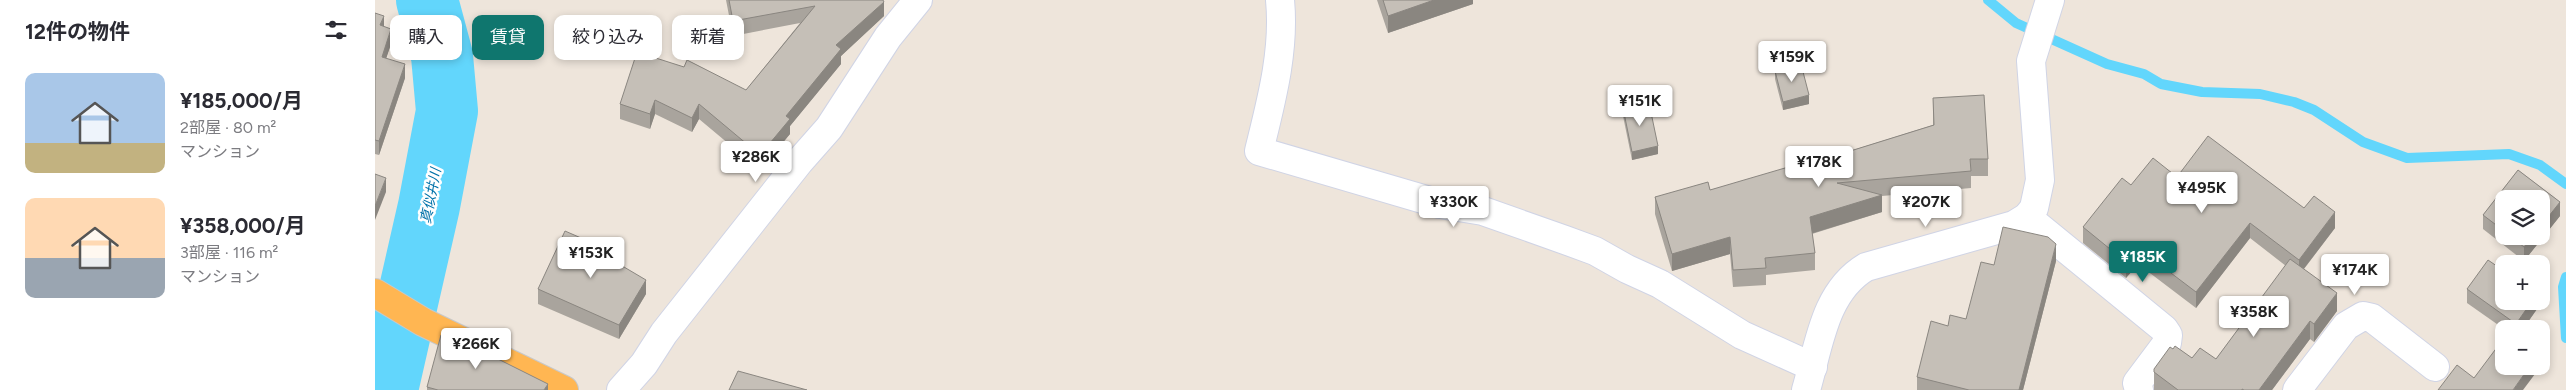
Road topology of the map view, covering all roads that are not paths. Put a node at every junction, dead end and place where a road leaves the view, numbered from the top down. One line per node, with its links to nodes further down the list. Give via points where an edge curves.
1 (918, 0): 9 (street, via 888,38 829,128)
2 (1280, 0): 7 (street, via 1282,20 1277,63 1259,151 1440,204 1483,211 1595,251 1660,284)
3 (2050, 0): 4 (street, via 2031,60 2040,180 2034,208)
4 (2027, 217): 7 (street, via 2014,225 1866,267 1851,276 1835,298); 10 (street, via 2168,335 2167,343 2137,383)
5 (375, 293): 8 (highway, via 423,322)
6 (2435, 367): 11 (street, via 2372,318 2363,316 2346,326)
7 (1810, 378)
8 (564, 390)
9 (621, 390)
10 (2139, 390)
11 (2297, 390)

